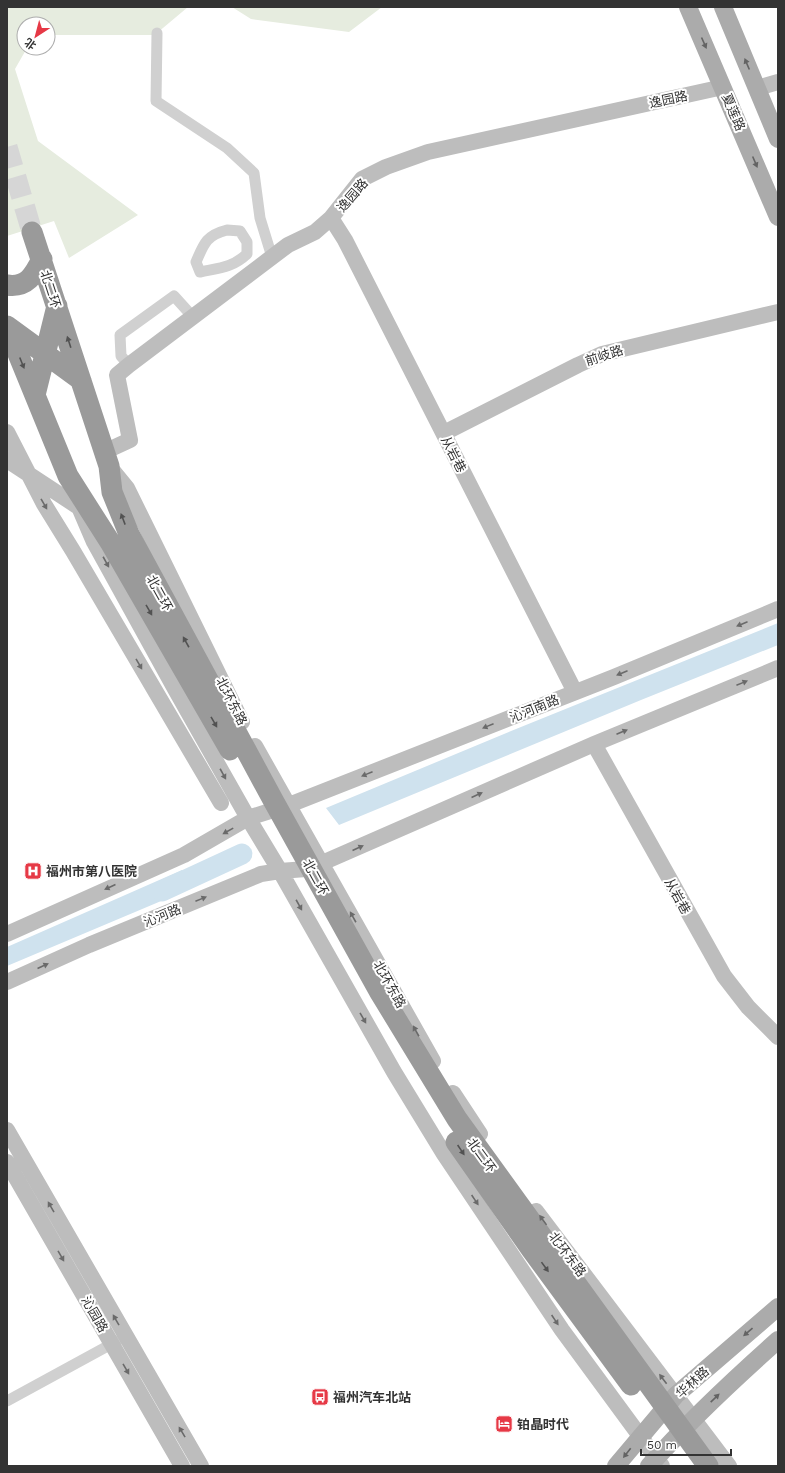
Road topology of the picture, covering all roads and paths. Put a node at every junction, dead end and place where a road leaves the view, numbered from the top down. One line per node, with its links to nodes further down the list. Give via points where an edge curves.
1 (688, 7): 5 (main road, 夏莲路, one-way to 5)
2 (723, 7): 6 (main road, one-way to 2)
3 (157, 33): 11 (street, via 156,101 227,148 254,173 260,218)
4 (778, 82): 6 (main road)
5 (723, 87): 8 (main road, 夏莲路, one-way to 8); 9 (main road, 逸园路, via 413,156 362,179)
6 (757, 88): 7 (main road)
7 (778, 139)
8 (778, 217)
9 (331, 218): 11 (main road, 逸园路, via 315,232 288,245); 24 (main road, 从岩巷, via 345,240)
10 (32, 232): 12 (highway, 北二环)
11 (272, 257): 17 (main road, 逸园路)
12 (42, 259): 14 (highway, via 26,283); 15 (highway, 北二环)
13 (200, 272): 13 (street, via 196,262 206,242 215,233 227,230 240,231 247,242 247,254 239,262 226,268)
14 (7, 285)
15 (57, 306): 19 (highway); 21 (highway, 北二环, one-way to 15)
16 (778, 312): 24 (main road, 前岐路, via 602,354)
17 (193, 317): 20 (main road, 逸园路); 20 (street, via 174,296 120,335 121,356)
18 (7, 327): 19 (highway); 22 (highway, 北二环, one-way to 22)
19 (45, 354): 21 (highway); 22 (highway)
20 (129, 365): 25 (main road, 逸园路, via 117,375 130,440)
21 (81, 380): 25 (highway, 北二环)
22 (35, 395): 28 (highway, 北二环)
23 (7, 432): 27 (main road)
24 (444, 433): 36 (main road, 从岩巷)
25 (106, 459): 32 (highway, 北二环, one-way to 25, via 129,534 112,492); 40 (main road, 北环东路, via 126,488 244,727)
26 (7, 460): 27 (main road)
27 (28, 474): 29 (main road); 31 (main road, one-way to 31)
28 (68, 476): 29 (main road); 32 (highway, 北二环)
29 (80, 508): 30 (main road)
30 (94, 542): 31 (main road); 35 (main road, one-way to 35)
31 (74, 552): 37 (main road, one-way to 37)
32 (138, 572): 60 (highway, 北二环, one-way to 60, via 261,806 368,998 442,1120 531,1249); 61 (highway, 北二环, one-way to 32, via 457,1119 379,991)
33 (778, 609): 36 (main road, 沁河南路, one-way to 36)
34 (778, 668): 38 (main road, one-way to 34)
35 (176, 689): 37 (main road); 41 (main road, one-way to 41)
36 (575, 692): 40 (main road, 沁河南路, one-way to 40)
37 (159, 697): 39 (main road)
38 (594, 744): 42 (main road, one-way to 38); 46 (main road, 从岩巷, via 720,969 748,1007)
39 (221, 802)
40 (289, 805): 41 (main road); 42 (main road, 北环东路)
41 (248, 818): 43 (main road); 44 (main road, one-way to 44, via 184,855)
42 (322, 863): 43 (main road, 沁河路, via 306,869); 52 (main road, 北环东路, one-way to 42, via 569,1256 460,1104 438,1070)
43 (280, 871): 45 (main road, 沁河路, one-way to 43, via 261,874); 55 (main road, one-way to 55, via 394,1072 444,1154 562,1330)
44 (7, 934)
45 (7, 982)
46 (778, 1037)
47 (7, 1130): 50 (main road, one-way to 47)
48 (7, 1162): 50 (main road, 沁园路, one-way to 50)
49 (778, 1307): 52 (main road, 华林路, one-way to 52)
50 (118, 1340): 53 (street); 57 (main road, 沁园路, one-way to 57); 58 (main road, one-way to 50)
51 (778, 1340): 54 (main road, 华林路, one-way to 51)
52 (676, 1395): 54 (main road, 北环东路); 55 (main road, 华林路)
53 (7, 1401)
54 (694, 1418): 56 (main road, 华林路); 62 (main road, 北环东路)
55 (640, 1436): 56 (main road); 59 (main road, 华林路, one-way to 59)
56 (655, 1463)
57 (182, 1466)
58 (201, 1466)
59 (616, 1466)
60 (691, 1466)
61 (708, 1466)
62 (729, 1466)

